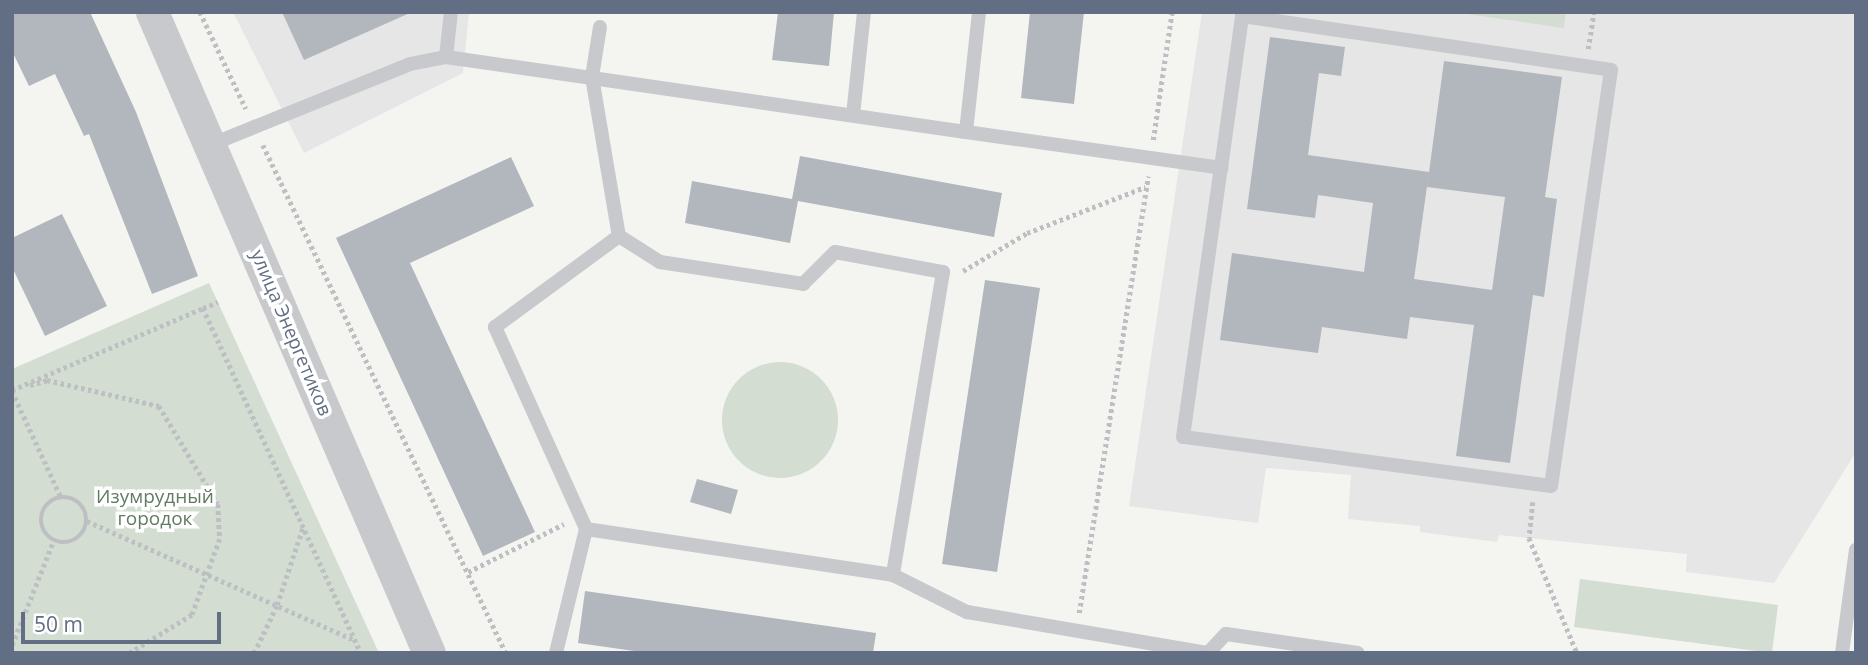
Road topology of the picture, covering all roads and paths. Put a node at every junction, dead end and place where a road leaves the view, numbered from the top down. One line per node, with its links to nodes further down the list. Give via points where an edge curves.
1 (152, 12): 15 (street, улица Энергетиков)
2 (200, 12): 13 (path)
3 (451, 12): 9 (lane)
4 (864, 12): 12 (lane)
5 (979, 12): 14 (lane)
6 (1172, 12): 16 (path)
7 (1594, 12): 10 (path)
8 (600, 27): 11 (lane)
9 (446, 57): 11 (lane); 13 (lane, via 410,64)
10 (1586, 66): 17 (lane, via 1242,16); 24 (lane, via 1611,70 1551,486)
11 (592, 77): 12 (lane); 19 (lane)
12 (853, 115): 14 (lane)
13 (254, 127): 15 (lane); 31 (path)
14 (966, 132): 16 (lane)
15 (210, 145): 41 (street, улица Энергетиков)
16 (1150, 158): 17 (lane); 18 (path)
17 (1222, 168): 24 (lane, via 1183,437)
18 (1146, 187): 20 (path, via 1027,233); 35 (path)
19 (619, 236): 20 (lane, via 660,262 803,284 835,252 943,272); 27 (lane, via 495,327)
20 (941, 283): 33 (lane)
21 (218, 302): 22 (path)
22 (203, 308): 28 (path); 32 (path, via 12,390 47,380 159,406 218,503 220,539)
23 (12, 391): 25 (path)
24 (1535, 485): 46 (path, via 1529,538)
25 (61, 497): 26 (path, via 78,501); 29 (path, via 42,511 41,524)
26 (87, 521): 29 (path, via 83,534 68,543); 32 (path)
27 (583, 523): 31 (path); 33 (lane); 43 (lane)
28 (303, 527): 34 (path); 36 (path)
29 (54, 542): 37 (path)
30 (1856, 550): 47 (lane)
31 (468, 572): 42 (path)
32 (207, 574): 34 (path); 38 (path, via 192,615)
33 (893, 575): 35 (lane, via 967,612)
34 (277, 605): 36 (path); 39 (path)
35 (1076, 631): 44 (lane)
36 (355, 640): 40 (path)
37 (12, 645)
38 (130, 653)
39 (254, 653)
40 (361, 653)
41 (429, 653)
42 (506, 653)
43 (556, 653)
44 (1207, 653): 45 (lane, via 1226,634)
45 (1358, 653)
46 (1577, 653)
47 (1842, 653)

